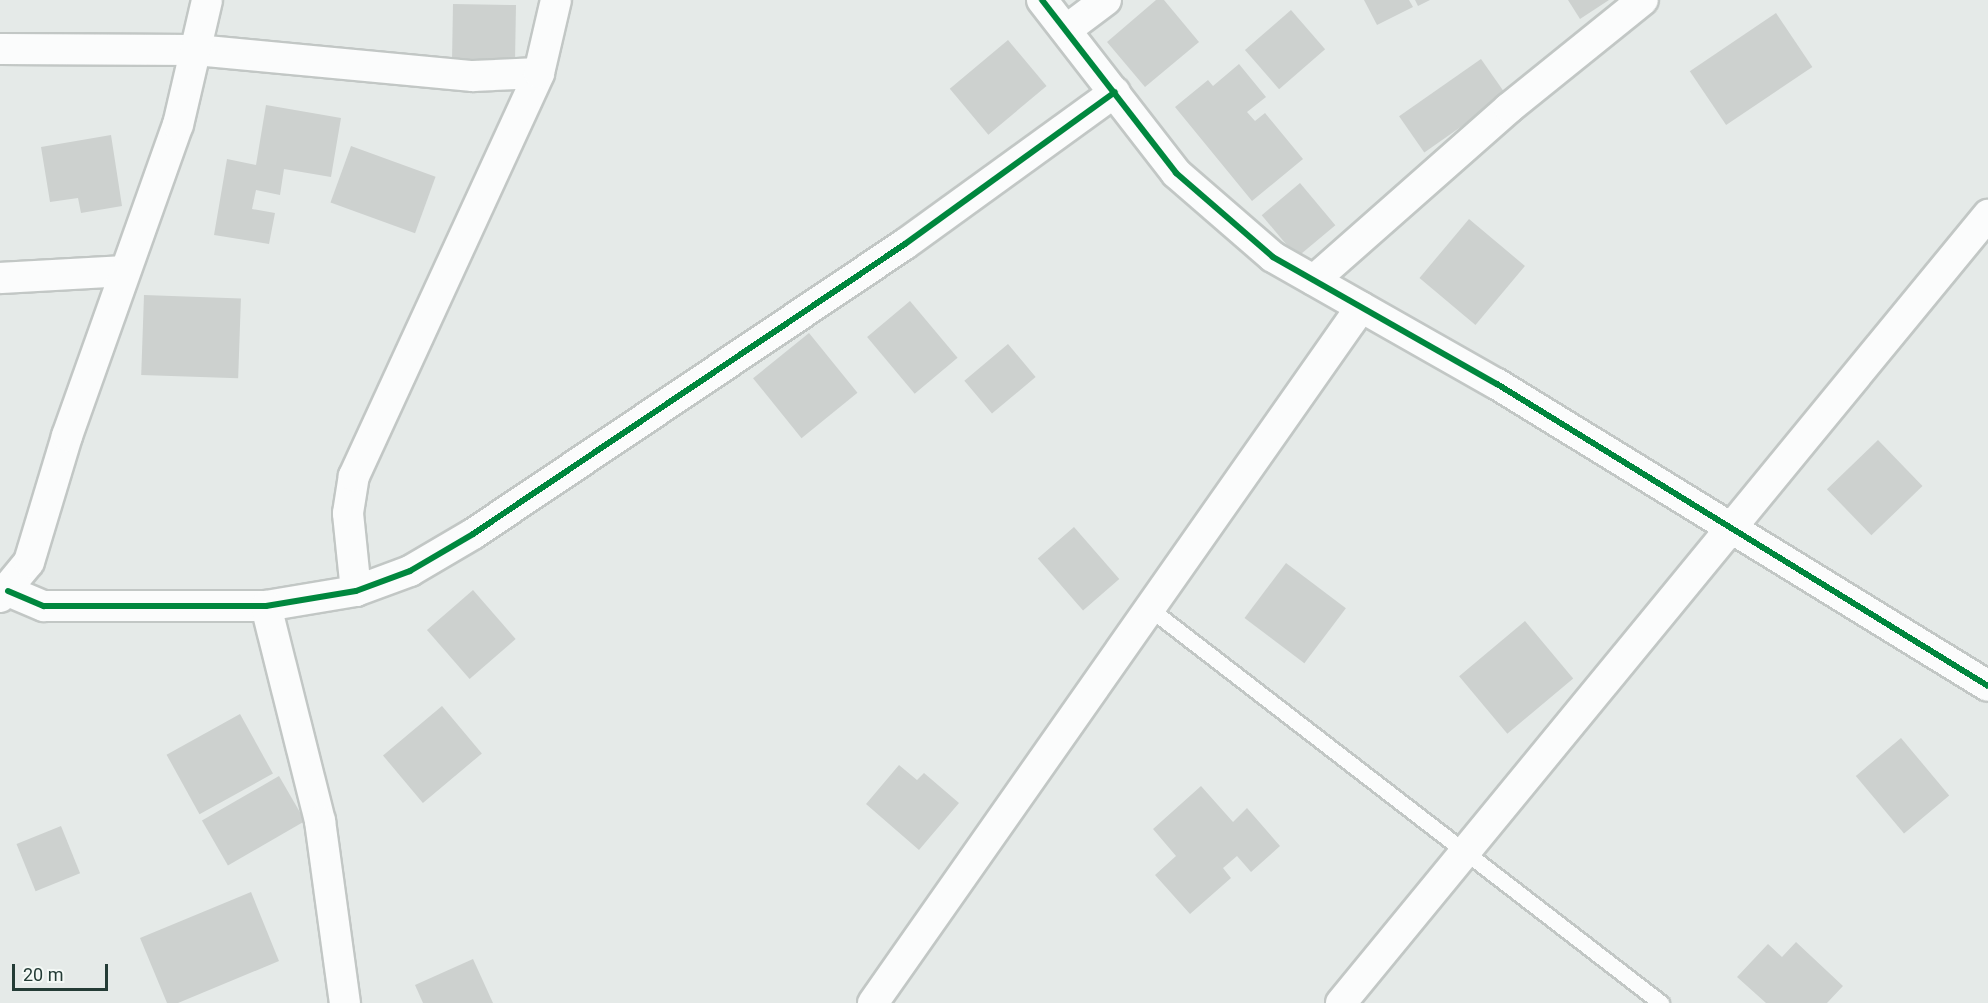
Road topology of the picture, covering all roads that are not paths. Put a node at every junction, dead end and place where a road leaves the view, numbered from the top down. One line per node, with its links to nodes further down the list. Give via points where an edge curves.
1 (207, 0): 8 (street)
2 (556, 0): 9 (street)
3 (1042, 0): 6 (street)
4 (1106, 0): 6 (street)
5 (1643, 0): 14 (street, via 1509,108)
6 (1066, 30): 10 (street)
7 (0, 49): 8 (street)
8 (196, 50): 9 (street, via 473,76); 12 (street, via 178,125)
9 (539, 73): 17 (street, via 354,476 348,513)
10 (1114, 92): 14 (street, via 1176,173 1273,257); 17 (street, via 905,244 473,534 410,571)
11 (1988, 215): 16 (street)
12 (124, 271): 13 (street); 18 (street, via 29,562)
13 (0, 278)
14 (1314, 280): 15 (street)
15 (1361, 307): 16 (street, via 1497,384); 20 (street)
16 (1727, 529): 21 (street); 22 (street)
17 (356, 591): 19 (street)
18 (4, 594): 19 (street, via 44,606)
19 (266, 606): 23 (street, via 320,821)
20 (1149, 609): 22 (lane); 24 (street)
21 (1984, 678)
22 (1464, 853): 25 (street); 26 (lane)
23 (345, 1003)
24 (873, 1003)
25 (1341, 1003)
26 (1661, 1003)

